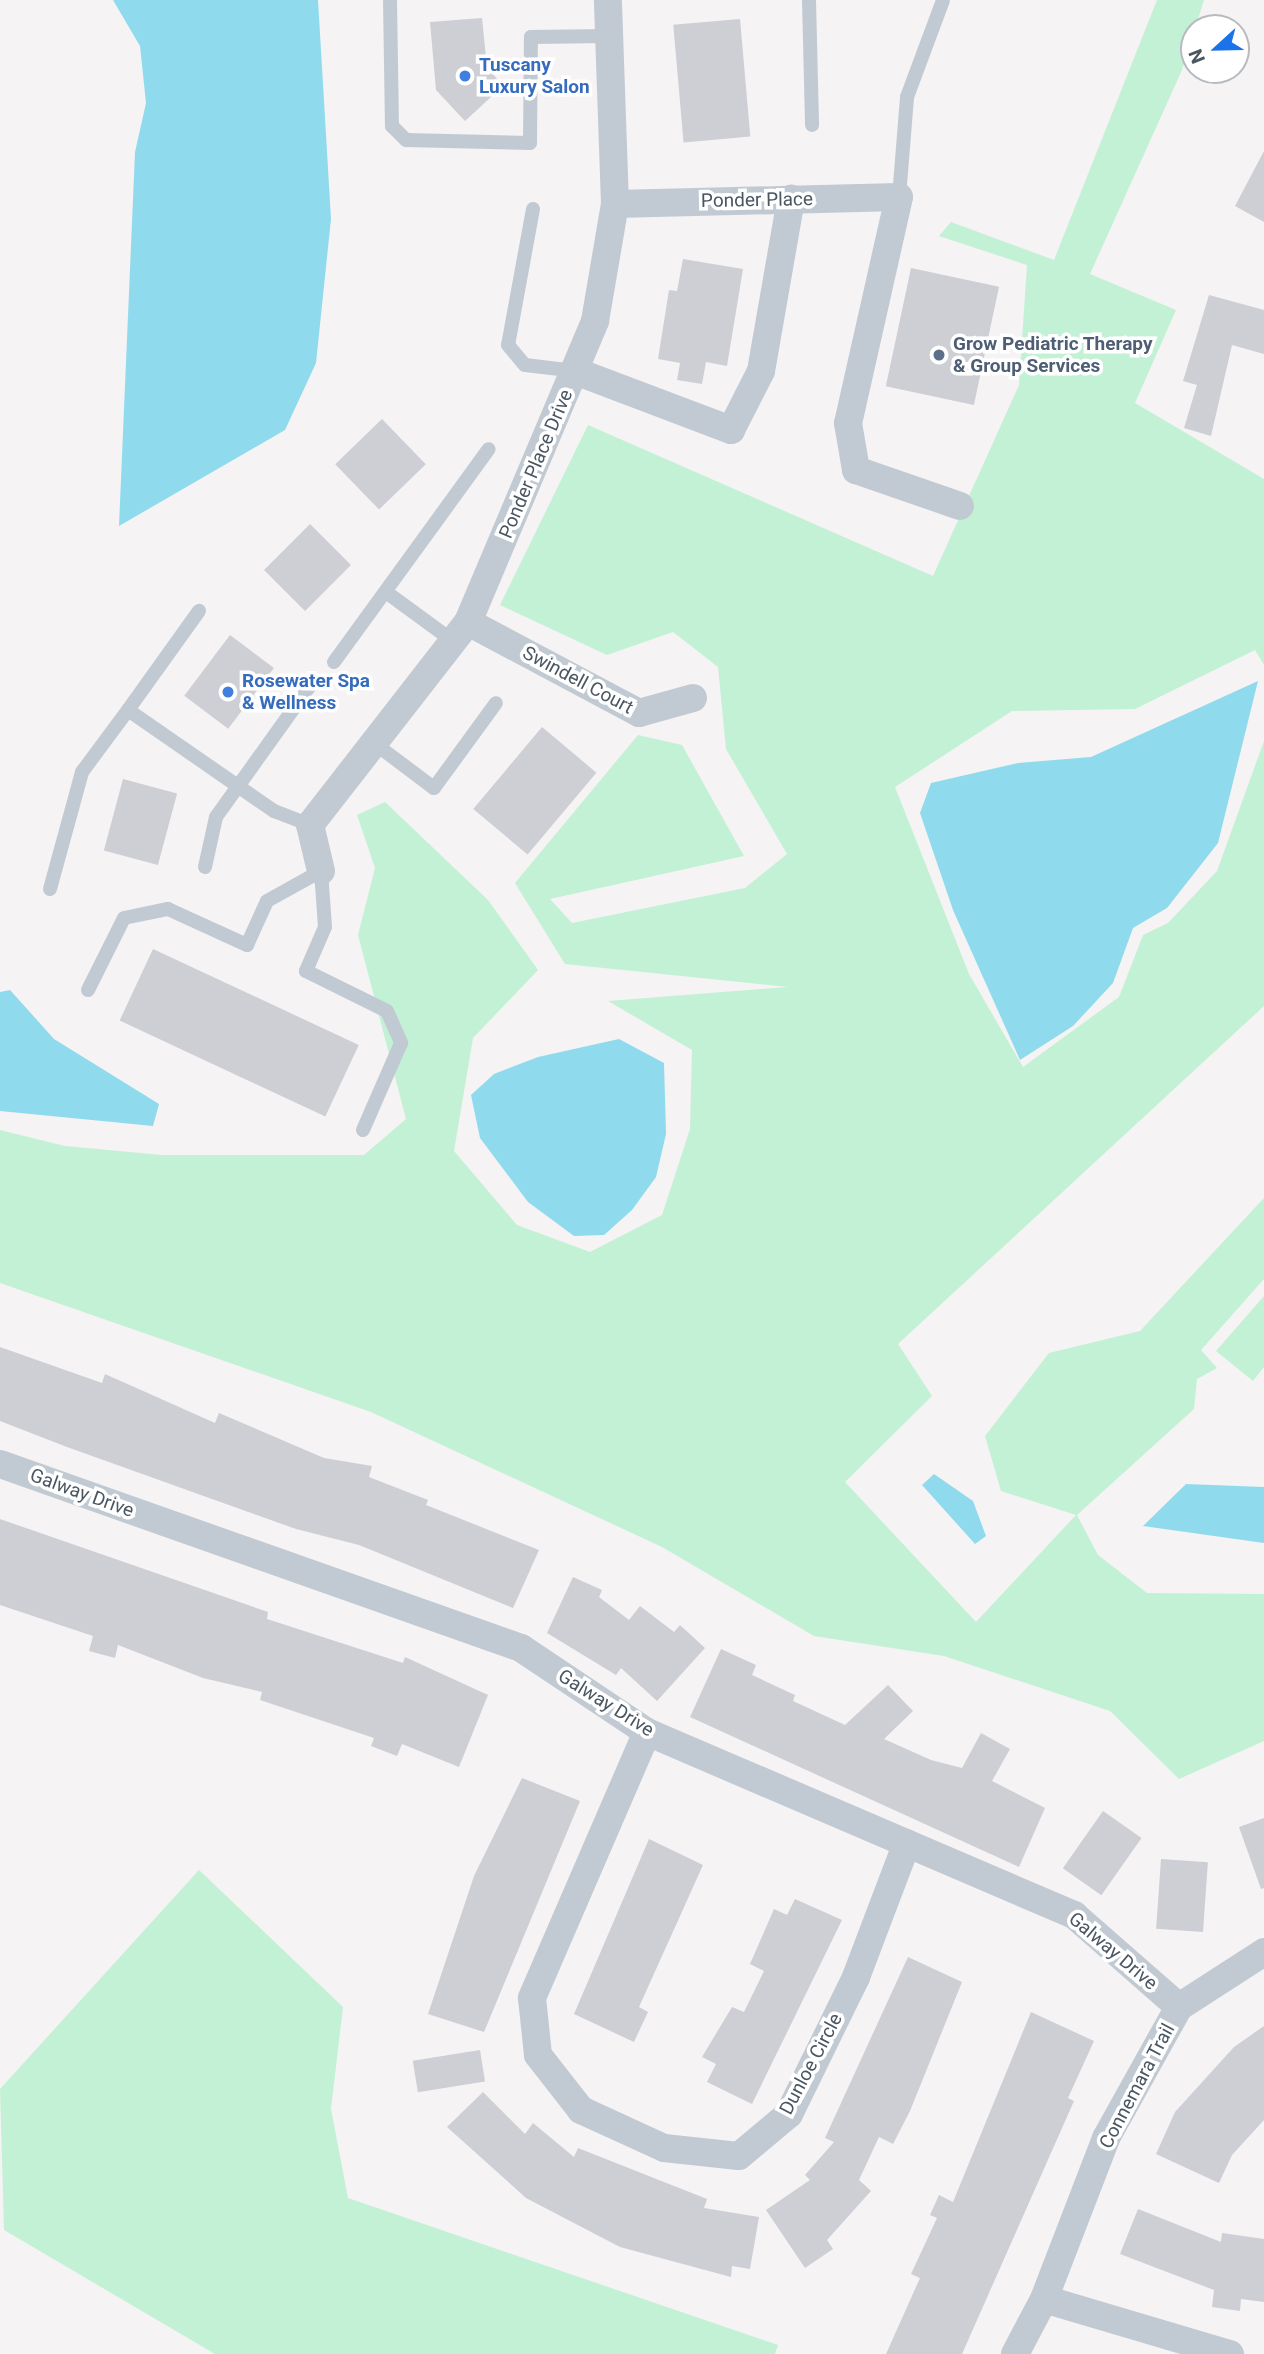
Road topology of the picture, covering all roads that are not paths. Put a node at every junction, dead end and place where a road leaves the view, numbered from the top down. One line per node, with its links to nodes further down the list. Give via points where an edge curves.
1 (390, 0): 5 (lane, via 391,126 406,140 530,143 531,37)
2 (608, 0): 5 (street, Ponder Place Drive)
3 (809, 0): 6 (lane)
4 (943, 0): 7 (lane, via 907,96)
5 (609, 36): 9 (street, Ponder Place Drive)
6 (811, 125)
7 (899, 197): 8 (street, Ponder Place); 13 (street, via 848,423 856,470)
8 (791, 199): 9 (street, Ponder Place); 11 (street, via 761,371 731,430)
9 (615, 204): 11 (street, Ponder Place Drive, via 594,321)
10 (533, 209): 11 (lane, via 508,345 525,365)
11 (575, 371): 16 (street, Ponder Place Drive)
12 (488, 449): 14 (lane)
13 (960, 506)
14 (386, 592): 16 (lane); 17 (lane)
15 (199, 611): 21 (lane)
16 (460, 631): 19 (street, Swindell Court, via 639,713); 22 (street, Ponder Place Drive)
17 (334, 662)
18 (314, 680): 23 (lane)
19 (693, 698)
20 (496, 703): 22 (lane, via 433,788)
21 (128, 710): 23 (lane); 27 (lane, via 82,772)
22 (374, 743): 24 (street, Ponder Place Drive)
23 (237, 786): 24 (lane, via 274,811); 25 (lane, via 216,817)
24 (310, 825): 26 (street)
25 (205, 867)
26 (321, 871): 28 (lane, via 267,901 247,945 168,909 124,918); 29 (lane, via 325,928 306,971 387,1011 401,1043)
27 (50, 889)
28 (88, 990)
29 (363, 1130)
30 (0, 1464): 31 (street, Galway Drive, via 521,1648)
31 (647, 1732): 32 (street, Galway Drive); 32 (street, Dunloe Circle, via 532,1998 538,2055 581,2110 664,2148 739,2156 789,2114 856,1978)
32 (906, 1843): 34 (street, Galway Drive, via 1074,1915)
33 (1264, 1952): 34 (street, Connemara Trail)
34 (1179, 2007): 35 (street, Connemara Trail, via 1106,2138)
35 (1044, 2299): 36 (street, Connemara Trail); 37 (street)
36 (1015, 2354)
37 (1230, 2354)

